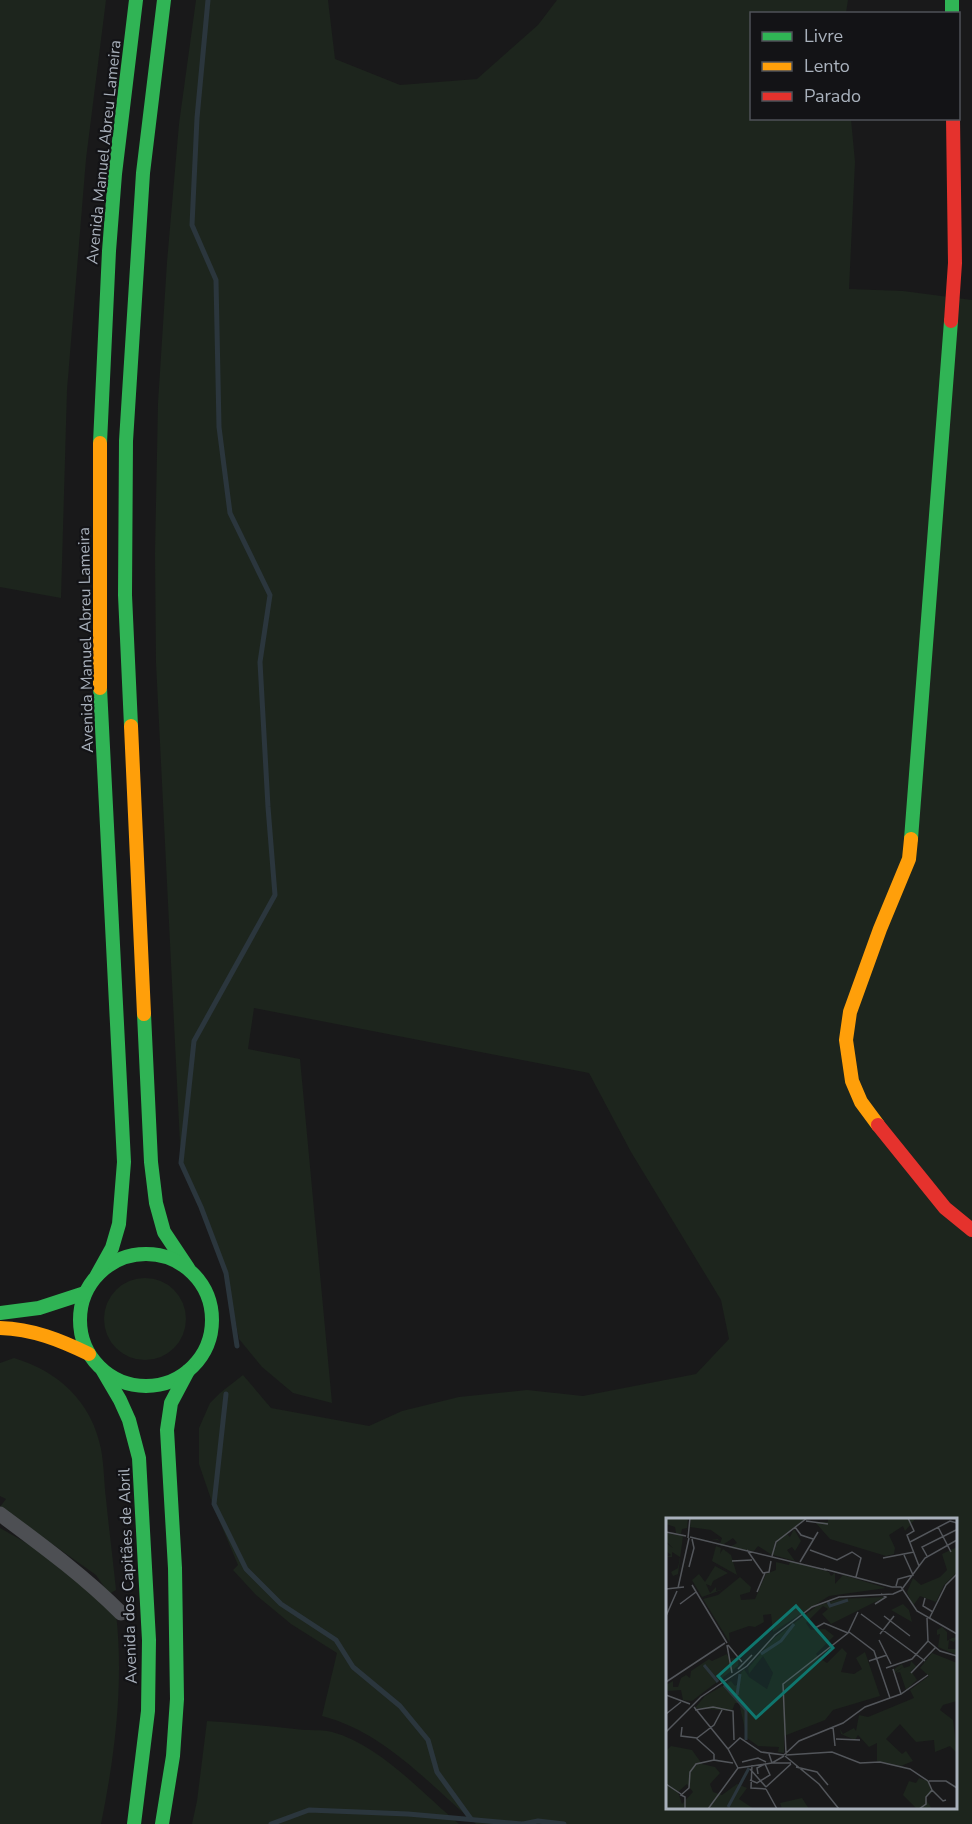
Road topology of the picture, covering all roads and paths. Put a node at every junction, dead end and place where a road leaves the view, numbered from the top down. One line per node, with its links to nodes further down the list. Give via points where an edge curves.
1 (136, 0): 6 (main road, Avenida Manuel Abreu Lameira, via 114,185 100,439 99,667 124,1162 119,1224 112,1248)
2 (164, 0): 5 (main road, via 143,173 132,335 126,441 125,595 151,1162 164,1232)
3 (953, 120): 4 (main road, via 955,263 909,859 850,1012 846,1040 852,1081 861,1102 945,1208)
4 (972, 1230)
5 (188, 1268): 6 (main road, via 166,1257 141,1254 117,1260); 12 (main road, via 207,1295 212,1328 200,1359)
6 (97, 1275): 7 (main road)
7 (85, 1293): 8 (main road, via 39,1308); 10 (main road, via 80,1313 81,1335)
8 (0, 1313)
9 (0, 1328): 10 (main road, via 52,1336)
10 (89, 1354): 11 (main road)
11 (103, 1371): 12 (main road, via 136,1386 172,1381); 15 (main road, Avenida dos Capitães de Abril, via 129,1420 139,1458 149,1652 148,1711)
12 (188, 1371): 16 (main road, via 171,1403 166,1430 175,1568 177,1699)
13 (0, 1514): 14 (street, via 75,1571)
14 (121, 1613)
15 (134, 1824)
16 (162, 1824)

